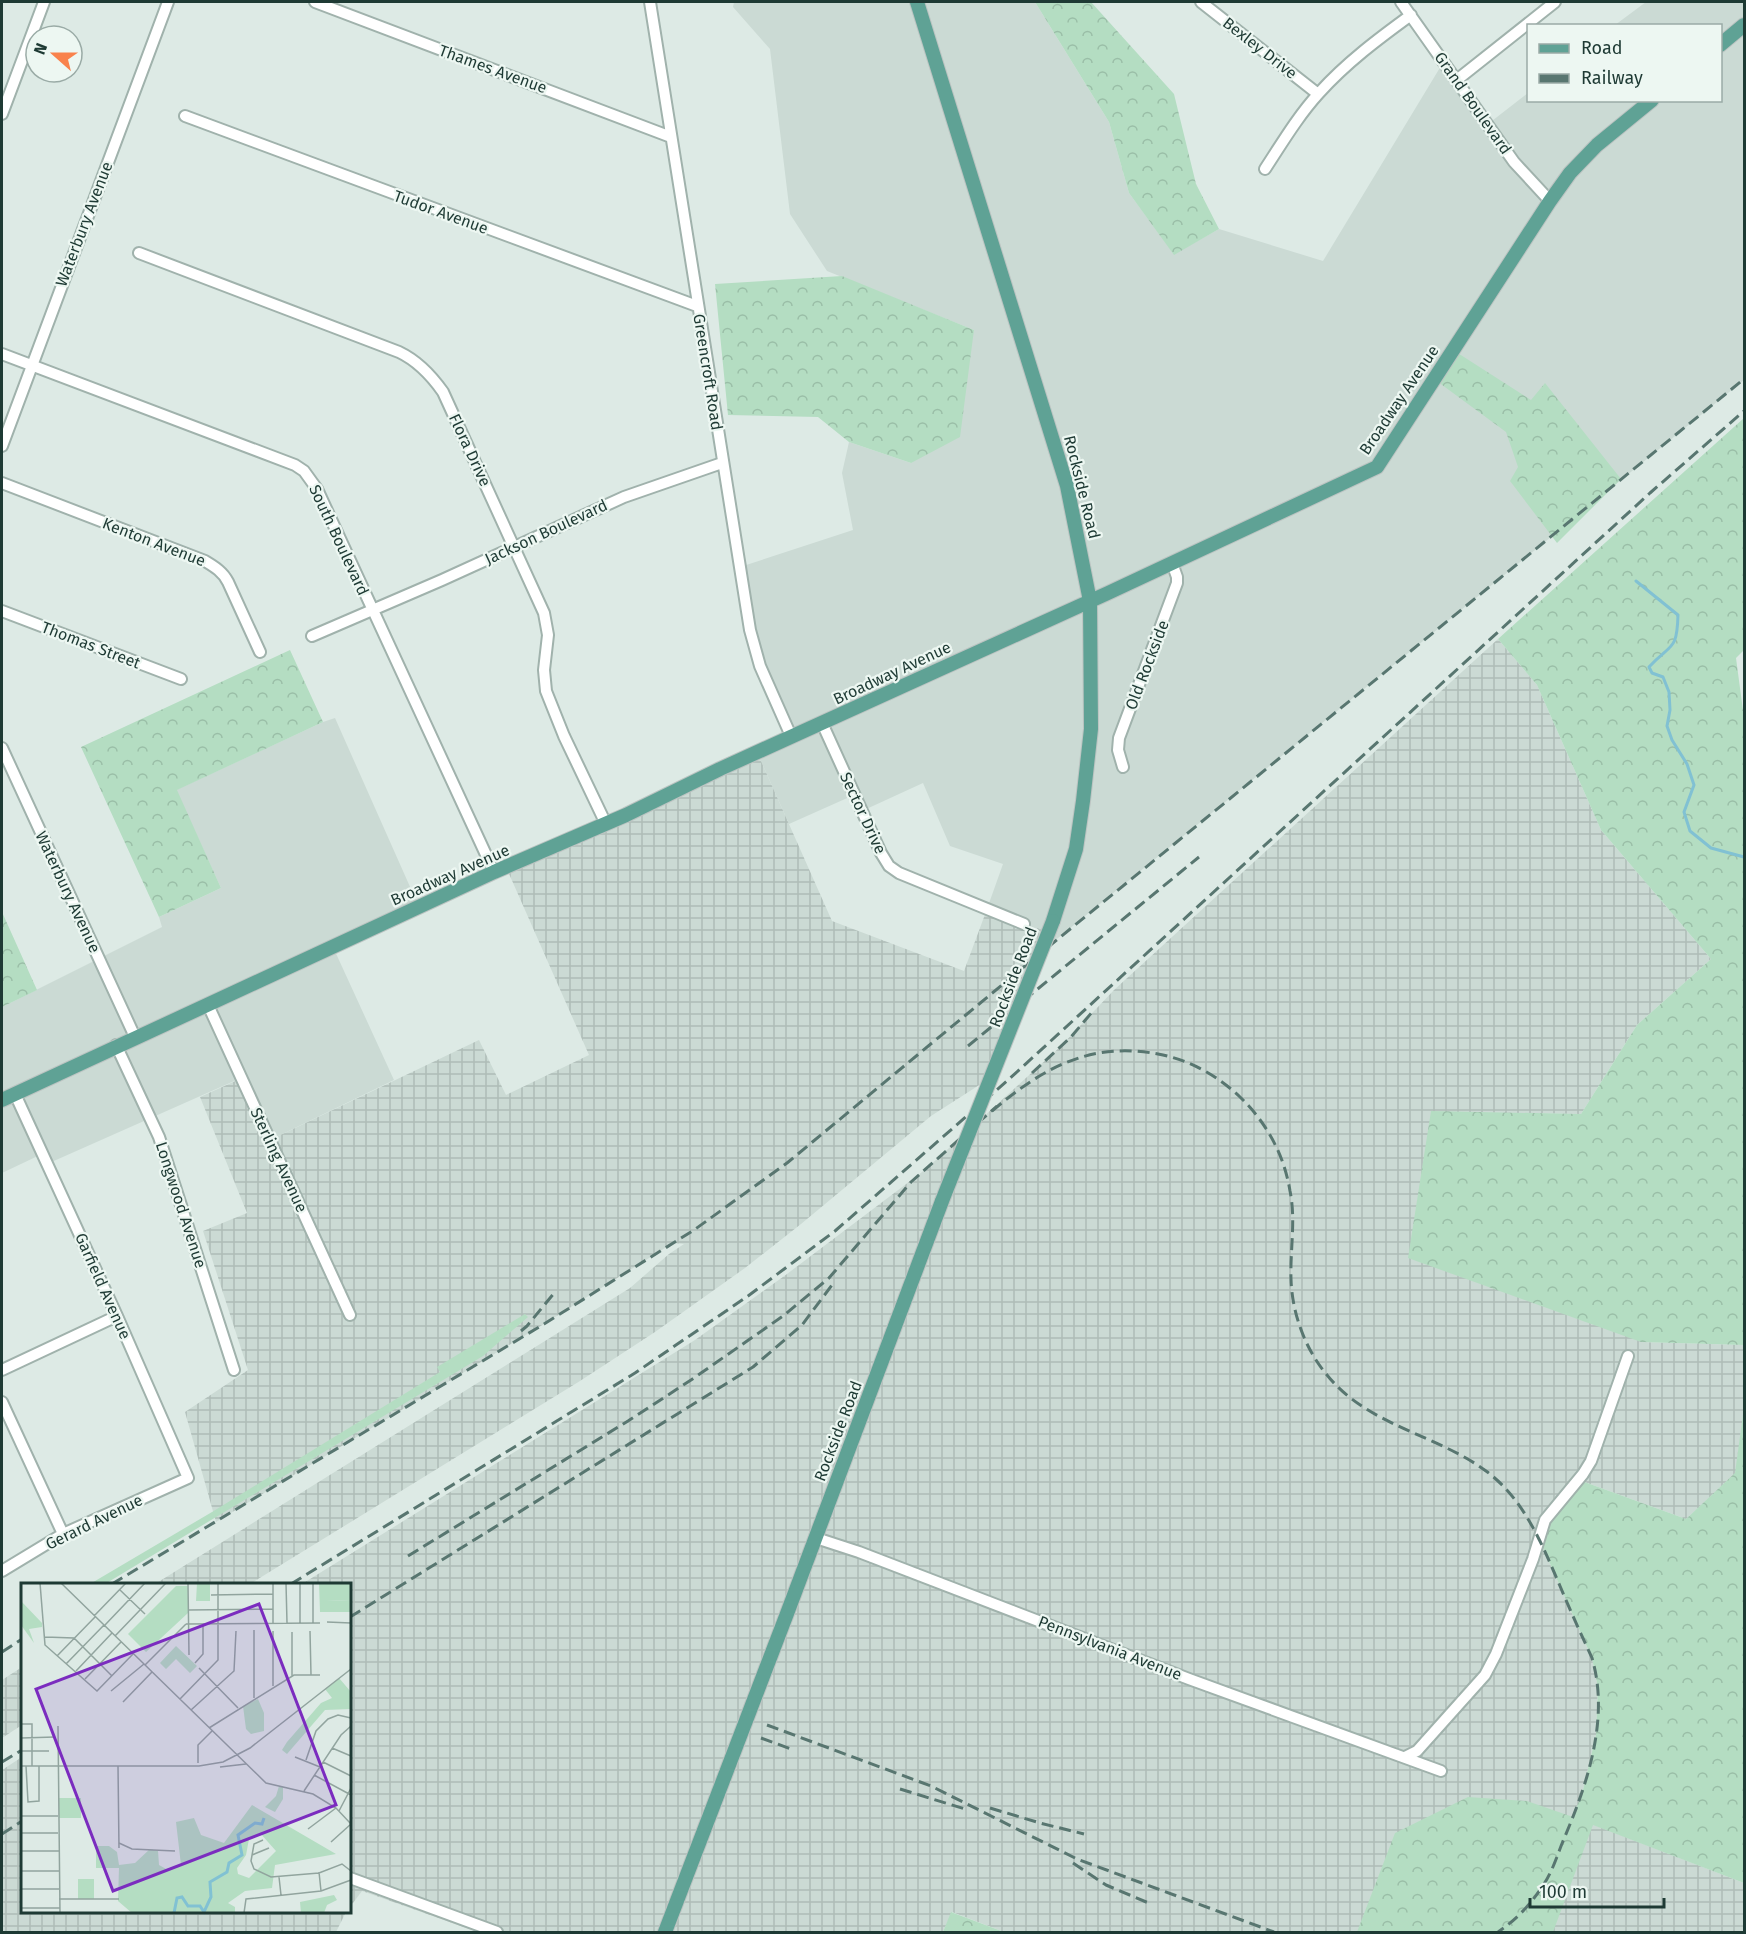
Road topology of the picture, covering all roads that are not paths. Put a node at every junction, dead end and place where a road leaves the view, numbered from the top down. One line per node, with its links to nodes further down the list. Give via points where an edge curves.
1 (44, 2): 17 (street)
2 (168, 2): 25 (street, Waterbury Avenue)
3 (315, 2): 19 (street, Thames Avenue)
4 (650, 2): 19 (street, Greencroft Road)
5 (917, 2): 31 (main road, Rockside Road, via 1060,463)
6 (1201, 2): 15 (street, Bexley Drive)
7 (1401, 2): 9 (street, Grand Boulevard)
8 (1555, 2): 10 (street)
9 (1411, 15): 14 (street, Grand Boulevard); 15 (street, via 1365,50)
10 (1528, 24)
11 (1527, 25): 14 (street)
12 (1744, 25): 13 (main road)
13 (1722, 43)
14 (1458, 80): 21 (street, Grand Boulevard, via 1514,162)
15 (1318, 94): 20 (street)
16 (1650, 102): 21 (main road, Broadway Avenue, via 1597,145)
17 (2, 114)
18 (185, 116): 23 (street, Tudor Avenue)
19 (671, 136): 23 (street, Greencroft Road)
20 (1265, 169)
21 (1550, 201): 30 (main road, Broadway Avenue, via 1377,467)
22 (139, 254): 29 (street, Flora Drive, via 399,352 417,363 443,392)
23 (698, 306): 27 (street, Greencroft Road)
24 (2, 354): 25 (street, South Boulevard)
25 (31, 365): 26 (street, Waterbury Avenue); 32 (street, South Boulevard, via 304,471 317,489)
26 (2, 446)
27 (722, 462): 29 (street, Jackson Boulevard, via 624,497); 38 (street, Greencroft Road, via 750,630 760,666)
28 (2, 483): 35 (street, Kenton Avenue, via 214,566 224,574)
29 (514, 546): 32 (street, Jackson Boulevard); 41 (street, Flora Drive, via 547,624 546,691)
30 (1172, 563): 31 (main road, Broadway Avenue); 40 (street, Old Rockside, via 1177,583 1119,738 1118,750)
31 (1090, 601): 37 (main road, Broadway Avenue); 57 (main road, Rockside Road, bridge, via 1091,729 1076,849 1053,921 942,1201)
32 (372, 610): 34 (street, Jackson Boulevard); 42 (street, South Boulevard)
33 (2, 611): 36 (street, Thomas Street)
34 (312, 636)
35 (260, 652)
36 (181, 679)
37 (822, 723): 38 (main road, Broadway Avenue); 43 (street, Sector Drive, via 889,866)
38 (791, 736): 41 (main road, Broadway Avenue)
39 (2, 748): 45 (street, Waterbury Avenue)
40 (1124, 767)
41 (606, 824): 42 (main road, Broadway Avenue)
42 (494, 872): 44 (main road, Broadway Avenue)
43 (1024, 924)
44 (208, 1005): 45 (main road, Broadway Avenue); 49 (street, Sterling Avenue)
45 (135, 1037): 46 (main road, Broadway Avenue)
46 (117, 1046): 47 (main road, Broadway Avenue); 53 (street, Longwood Avenue, via 159,1137)
47 (15, 1094): 48 (main road, Broadway Avenue); 50 (street, Garfield Avenue)
48 (2, 1100)
49 (350, 1315)
50 (117, 1316): 52 (street); 55 (street, Garfield Avenue)
51 (1628, 1356): 59 (street, via 1591,1461 1545,1520 1485,1675 1417,1750)
52 (2, 1370)
53 (234, 1370)
54 (2, 1402): 56 (street)
55 (188, 1478): 56 (street, Gerard Avenue)
56 (63, 1534): 58 (street, Gerard Avenue)
57 (816, 1538): 59 (street, Pennsylvania Avenue); 63 (main road, Rockside Road)
58 (2, 1571)
59 (1405, 1757): 60 (street, Pennsylvania Avenue)
60 (1441, 1771)
61 (351, 1878): 62 (street)
62 (497, 1932)
63 (665, 1932)

